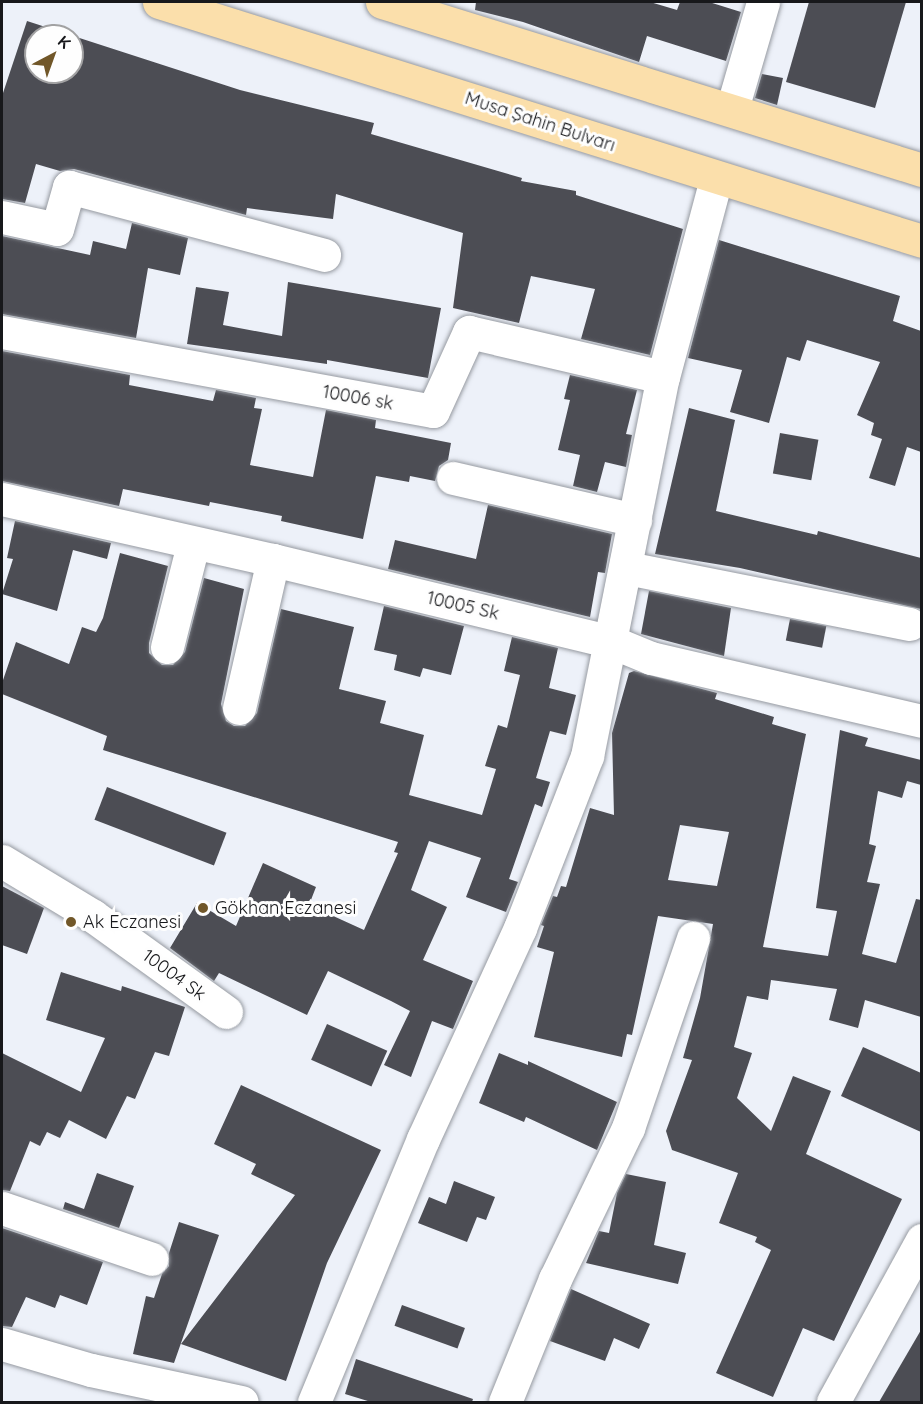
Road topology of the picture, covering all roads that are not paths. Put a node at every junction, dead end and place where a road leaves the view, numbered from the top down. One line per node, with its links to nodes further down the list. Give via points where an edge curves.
1 (159, 2): 6 (main road, Musa Şahin Bulvarı)
2 (382, 2): 4 (main road)
3 (763, 2): 4 (street)
4 (732, 109): 5 (main road)
5 (921, 170)
6 (716, 179): 8 (main road, Musa Şahin Bulvarı); 11 (street)
7 (2, 217): 9 (street, via 57,229 69,187)
8 (921, 241)
9 (324, 255)
10 (2, 332): 11 (street, 10006 sk, via 433,411 469,332)
11 (663, 377): 14 (street)
12 (453, 478): 14 (street)
13 (2, 499): 15 (street, 10005 Sk)
14 (635, 520): 17 (street)
15 (193, 544): 16 (street, 10005 Sk); 20 (street)
16 (273, 560): 19 (street, 10005 Sk); 21 (street)
17 (627, 568): 18 (street); 19 (street)
18 (910, 624)
19 (612, 642): 22 (street, 10005 Sk, via 651,658); 31 (street, via 587,756 520,928 423,1139)
20 (167, 647)
21 (239, 708)
22 (921, 721)
23 (2, 861): 25 (street, 10004 Sk, via 93,916)
24 (693, 938): 32 (street, via 628,1128 555,1279)
25 (226, 1012)
26 (2, 1208): 28 (street)
27 (921, 1240): 33 (street)
28 (152, 1259)
29 (2, 1344): 30 (street, via 91,1370)
30 (242, 1402)
31 (314, 1402)
32 (505, 1402)
33 (833, 1402)

